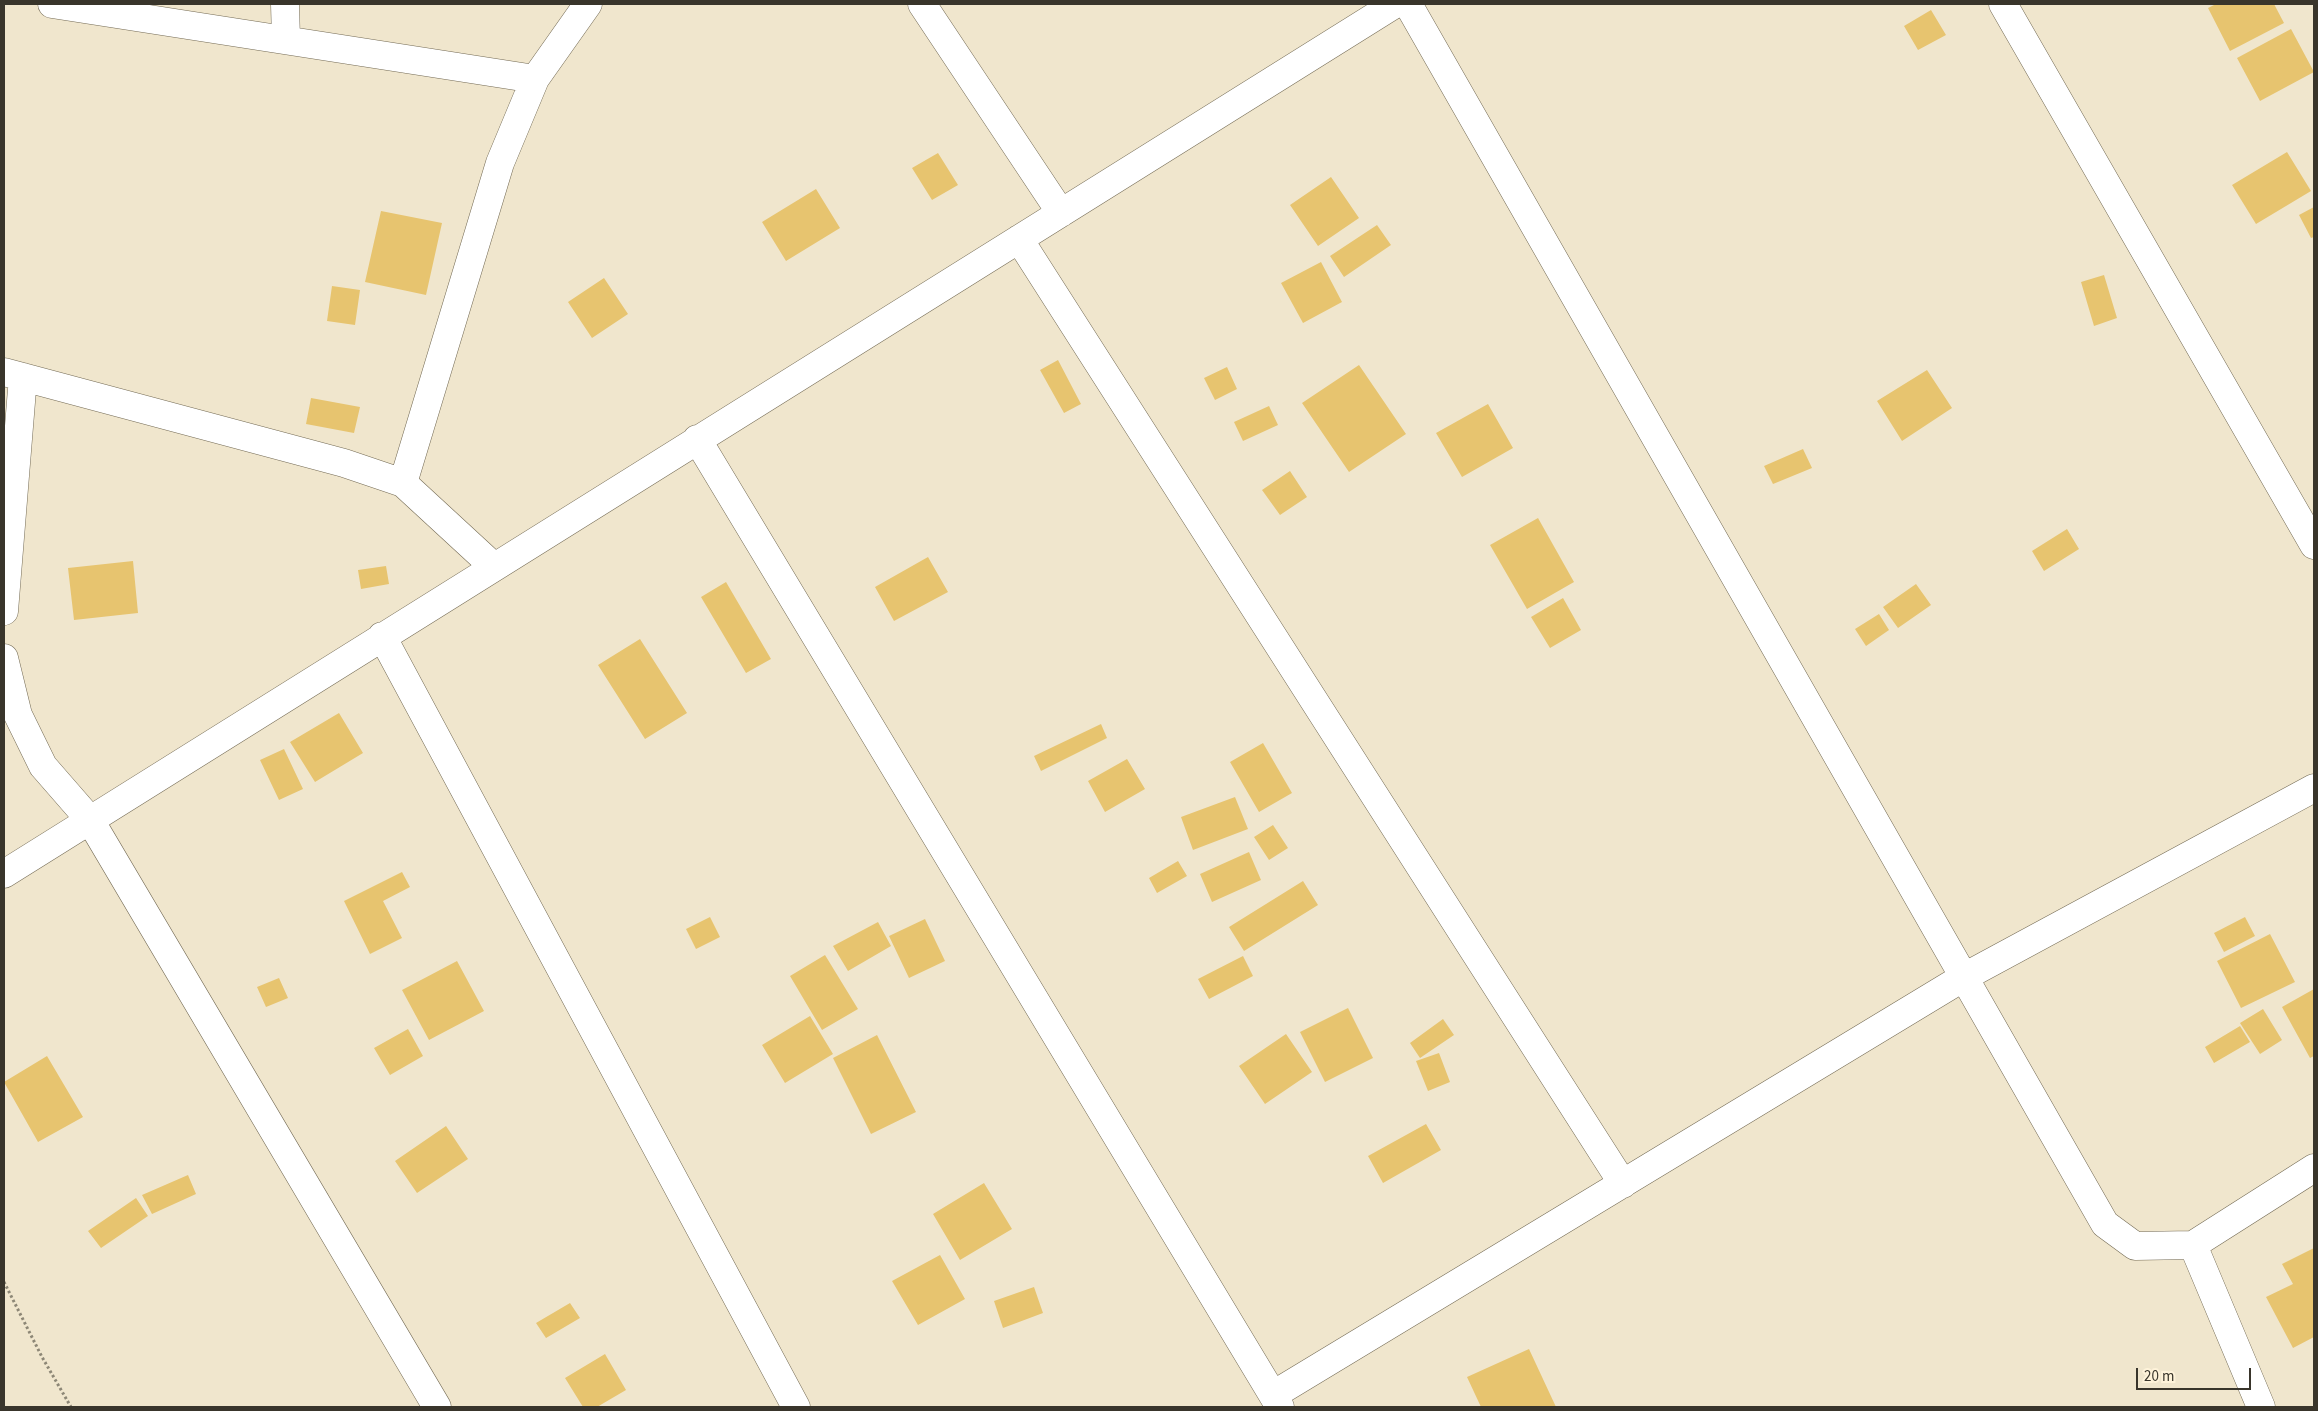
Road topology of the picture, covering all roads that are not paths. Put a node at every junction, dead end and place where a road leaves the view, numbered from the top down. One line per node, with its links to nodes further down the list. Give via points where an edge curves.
1 (52, 4): 8 (street)
2 (285, 4): 8 (street)
3 (588, 4): 9 (street)
4 (922, 4): 10 (street)
5 (1395, 4): 10 (street)
6 (1408, 4): 23 (street)
7 (2003, 4): 15 (street)
8 (286, 40): 9 (street)
9 (535, 79): 14 (street, via 500,163)
10 (1061, 212): 11 (street)
11 (1019, 238): 13 (street); 25 (street)
12 (13, 374): 14 (street); 17 (street)
13 (697, 439): 16 (street); 27 (street)
14 (403, 483): 16 (street)
15 (2314, 546)
16 (494, 566): 18 (street)
17 (4, 612)
18 (382, 636): 21 (street); 29 (street)
19 (4, 658): 21 (street, via 18,715 43,766)
20 (2314, 788): 23 (street)
21 (90, 820): 22 (street); 28 (street)
22 (4, 874)
23 (1964, 977): 25 (street); 26 (street, via 2105,1224 2135,1246)
24 (2314, 1168): 26 (street)
25 (1623, 1184): 27 (street)
26 (2194, 1245): 30 (street)
27 (1276, 1401)
28 (437, 1407)
29 (796, 1407)
30 (2261, 1407)

